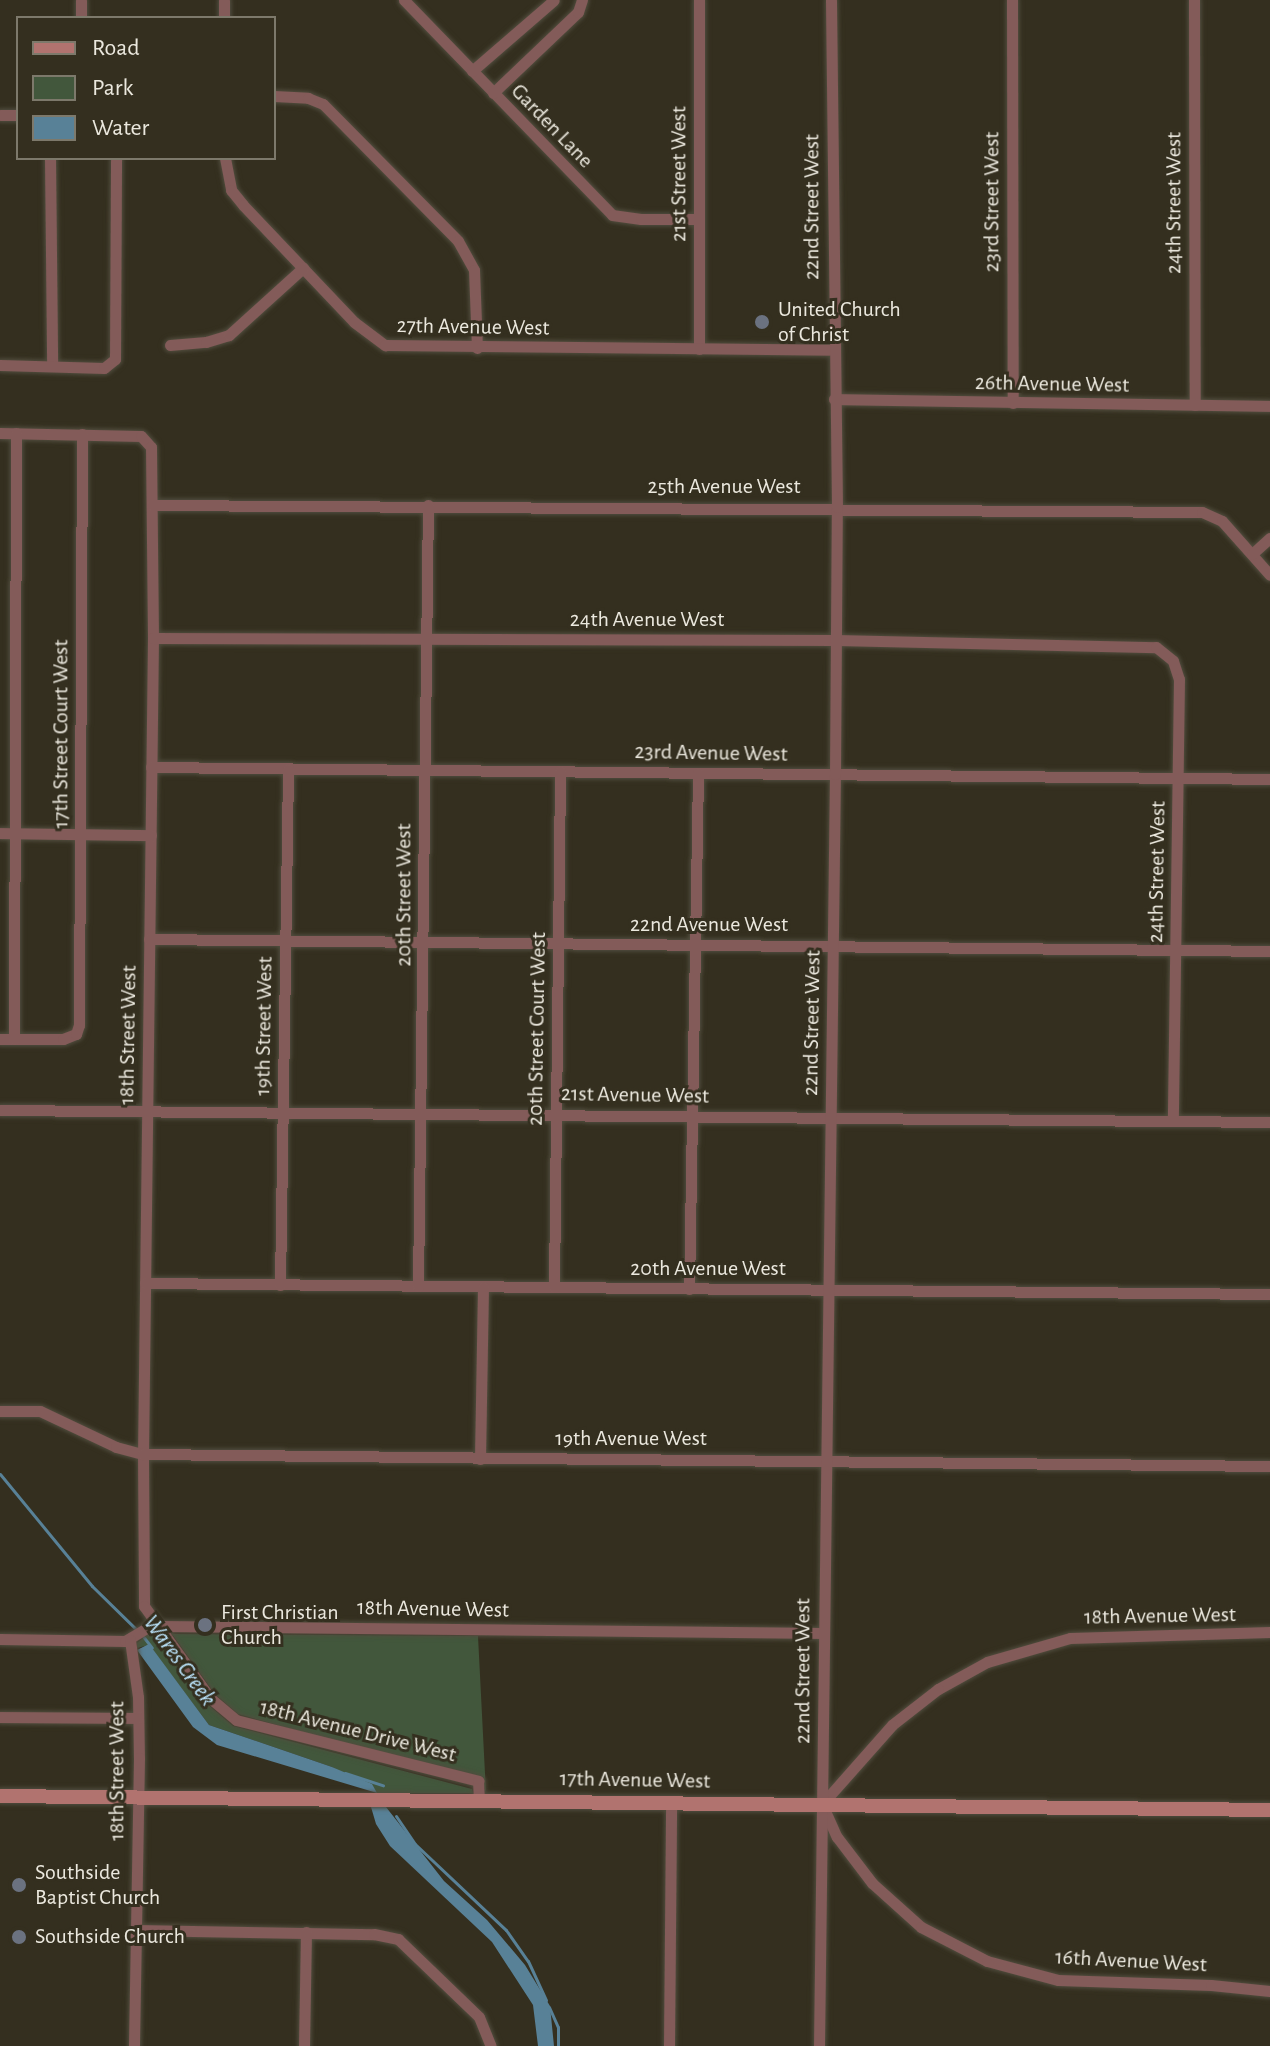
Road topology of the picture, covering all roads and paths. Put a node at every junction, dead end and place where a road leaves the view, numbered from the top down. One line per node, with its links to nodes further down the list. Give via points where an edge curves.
1 (404, 0): 8 (street, Garden Lane)
2 (554, 0): 8 (street)
3 (582, 0): 9 (street, via 578,12)
4 (699, 0): 14 (street, 21st Street West)
5 (831, 0): 19 (street, 22nd Street West)
6 (1012, 0): 23 (street, 23rd Street West)
7 (1194, 0): 24 (street, 24th Street West)
8 (472, 71): 9 (street, Garden Lane)
9 (493, 93): 14 (street, Garden Lane, via 612,215)
10 (276, 96): 17 (street, via 323,104 458,241 474,270)
11 (50, 160): 21 (street)
12 (116, 160): 21 (street, via 116,356 104,368)
13 (225, 160): 15 (street, via 231,190)
14 (699, 219): 18 (street, 21st Street West)
15 (303, 268): 16 (street, via 229,335); 17 (street, 27th Avenue West, via 365,333 385,345)
16 (170, 345)
17 (477, 348): 18 (street, 27th Avenue West)
18 (699, 349): 19 (street, 27th Avenue West)
19 (833, 350): 22 (street, 22nd Street West)
20 (0, 365): 21 (street)
21 (52, 366)
22 (834, 399): 23 (street, 26th Avenue West); 31 (street, 22nd Street West)
23 (1013, 403): 24 (street, 26th Avenue West)
24 (1195, 405): 25 (street, 26th Avenue West)
25 (1270, 406)
26 (0, 433): 27 (street)
27 (16, 433): 28 (street); 48 (street)
28 (82, 434): 29 (street, 18th Street West, via 147,440); 49 (street, 17th Street Court West)
29 (152, 505): 30 (street, 25th Avenue West); 35 (street, 18th Street West)
30 (428, 505): 31 (street, 25th Avenue West); 36 (street, 20th Street West)
31 (837, 507): 33 (street, 25th Avenue West, via 1202,512 1222,521); 37 (street, 22nd Street West)
32 (1270, 538): 33 (street)
33 (1252, 554): 34 (street, 25th Avenue West)
34 (1270, 575)
35 (153, 638): 36 (street, 24th Avenue West); 39 (street, 18th Street West)
36 (426, 638): 37 (street, 24th Avenue West); 41 (street, 20th Street West)
37 (836, 640): 38 (street, 24th Avenue West); 44 (street, 22nd Street West)
38 (1142, 644): 45 (street, 24th Street West, via 1166,653 1177,670)
39 (151, 767): 40 (street, 23rd Avenue West); 50 (street, 18th Street West)
40 (288, 769): 41 (street, 23rd Avenue West); 52 (street, 19th Street West)
41 (425, 770): 42 (street, 23rd Avenue West); 53 (street, 20th Street West)
42 (560, 771): 43 (street, 23rd Avenue West); 54 (street, 20th Street Court West)
43 (698, 773): 44 (street, 23rd Avenue West); 55 (street)
44 (835, 774): 45 (street, 23rd Avenue West); 56 (street, 22nd Street West)
45 (1178, 778): 46 (street, 23rd Avenue West); 57 (street, 24th Street West)
46 (1270, 779)
47 (0, 833): 48 (street)
48 (14, 833): 49 (street); 60 (street)
49 (80, 834): 50 (street); 60 (street, 17th Street Court West, via 79,1025 76,1034 63,1039)
50 (151, 835): 51 (street, 18th Street West)
51 (149, 939): 52 (street, 22nd Avenue West); 62 (street, 18th Street West)
52 (285, 941): 53 (street, 22nd Avenue West); 63 (street, 19th Street West)
53 (424, 943): 54 (street, 22nd Avenue West); 64 (street, 20th Street West)
54 (559, 944): 55 (street, 22nd Avenue West); 65 (street, 20th Street Court West)
55 (696, 946): 56 (street, 22nd Avenue West); 66 (street)
56 (833, 946): 57 (street, 22nd Avenue West); 67 (street, 22nd Street West)
57 (1175, 949): 58 (street, 22nd Avenue West); 68 (street, 24th Street West)
58 (1270, 951)
59 (0, 1039): 60 (street)
60 (14, 1039)
61 (0, 1110): 62 (street, 21st Avenue West)
62 (147, 1111): 63 (street, 21st Avenue West); 70 (street, 18th Street West)
63 (283, 1113): 64 (street, 21st Avenue West); 71 (street, 19th Street West)
64 (419, 1114): 65 (street, 21st Avenue West); 72 (street, 20th Street West)
65 (556, 1114): 66 (street, 21st Avenue West); 74 (street, 20th Street Court West)
66 (693, 1117): 67 (street, 21st Avenue West); 75 (street)
67 (830, 1117): 68 (street, 21st Avenue West); 76 (street, 22nd Street West)
68 (1173, 1121): 69 (street, 21st Avenue West)
69 (1270, 1122)
70 (145, 1283): 71 (street, 20th Avenue West); 79 (street, 18th Street West)
71 (280, 1285): 72 (street, 20th Avenue West)
72 (418, 1286): 73 (street, 20th Avenue West)
73 (483, 1287): 74 (street, 20th Avenue West); 80 (street)
74 (554, 1287): 75 (street, 20th Avenue West)
75 (689, 1289): 76 (street, 20th Avenue West)
76 (826, 1289): 77 (street, 20th Avenue West); 81 (street, 22nd Street West)
77 (1270, 1294)
78 (0, 1411): 79 (street, 19th Avenue West, via 40,1411)
79 (143, 1454): 80 (street, 19th Avenue West); 83 (street, 18th Street West, via 143,1596 148,1614)
80 (480, 1459): 81 (street, 19th Avenue West)
81 (825, 1460): 82 (street, 19th Avenue West); 85 (street, 22nd Street West)
82 (1270, 1466)
83 (160, 1626): 85 (street, 18th Avenue West); 87 (street, 18th Avenue West, via 144,1629); 92 (street, 18th Avenue Drive West, via 210,1698 236,1720 478,1781)
84 (1270, 1632): 94 (street, 18th Avenue West, via 1070,1638 987,1662 903,1716)
85 (823, 1633): 94 (street, 22nd Street West)
86 (0, 1639): 87 (street)
87 (132, 1639): 89 (street, 18th Street West)
88 (0, 1717): 89 (street)
89 (138, 1718): 91 (street, 18th Street West)
90 (0, 1796): 91 (street, 17th Avenue West)
91 (138, 1798): 92 (street, 17th Avenue West); 96 (street, 18th Street West)
92 (479, 1800): 93 (street, 17th Avenue West)
93 (671, 1803): 94 (street, 17th Avenue West); 102 (street)
94 (822, 1804): 95 (street, 17th Avenue West); 98 (street, 16th Avenue West, via 855,1865 881,1892 921,1927 987,1961 1058,1980); 103 (street, 22nd Street West)
95 (1270, 1810)
96 (136, 1930): 97 (street); 99 (street, 18th Street West)
97 (306, 1932): 100 (street); 101 (street, via 374,1934 404,1942 479,2017)
98 (1270, 1991)
99 (134, 2046)
100 (304, 2046)
101 (491, 2046)
102 (669, 2046)
103 (819, 2046)

